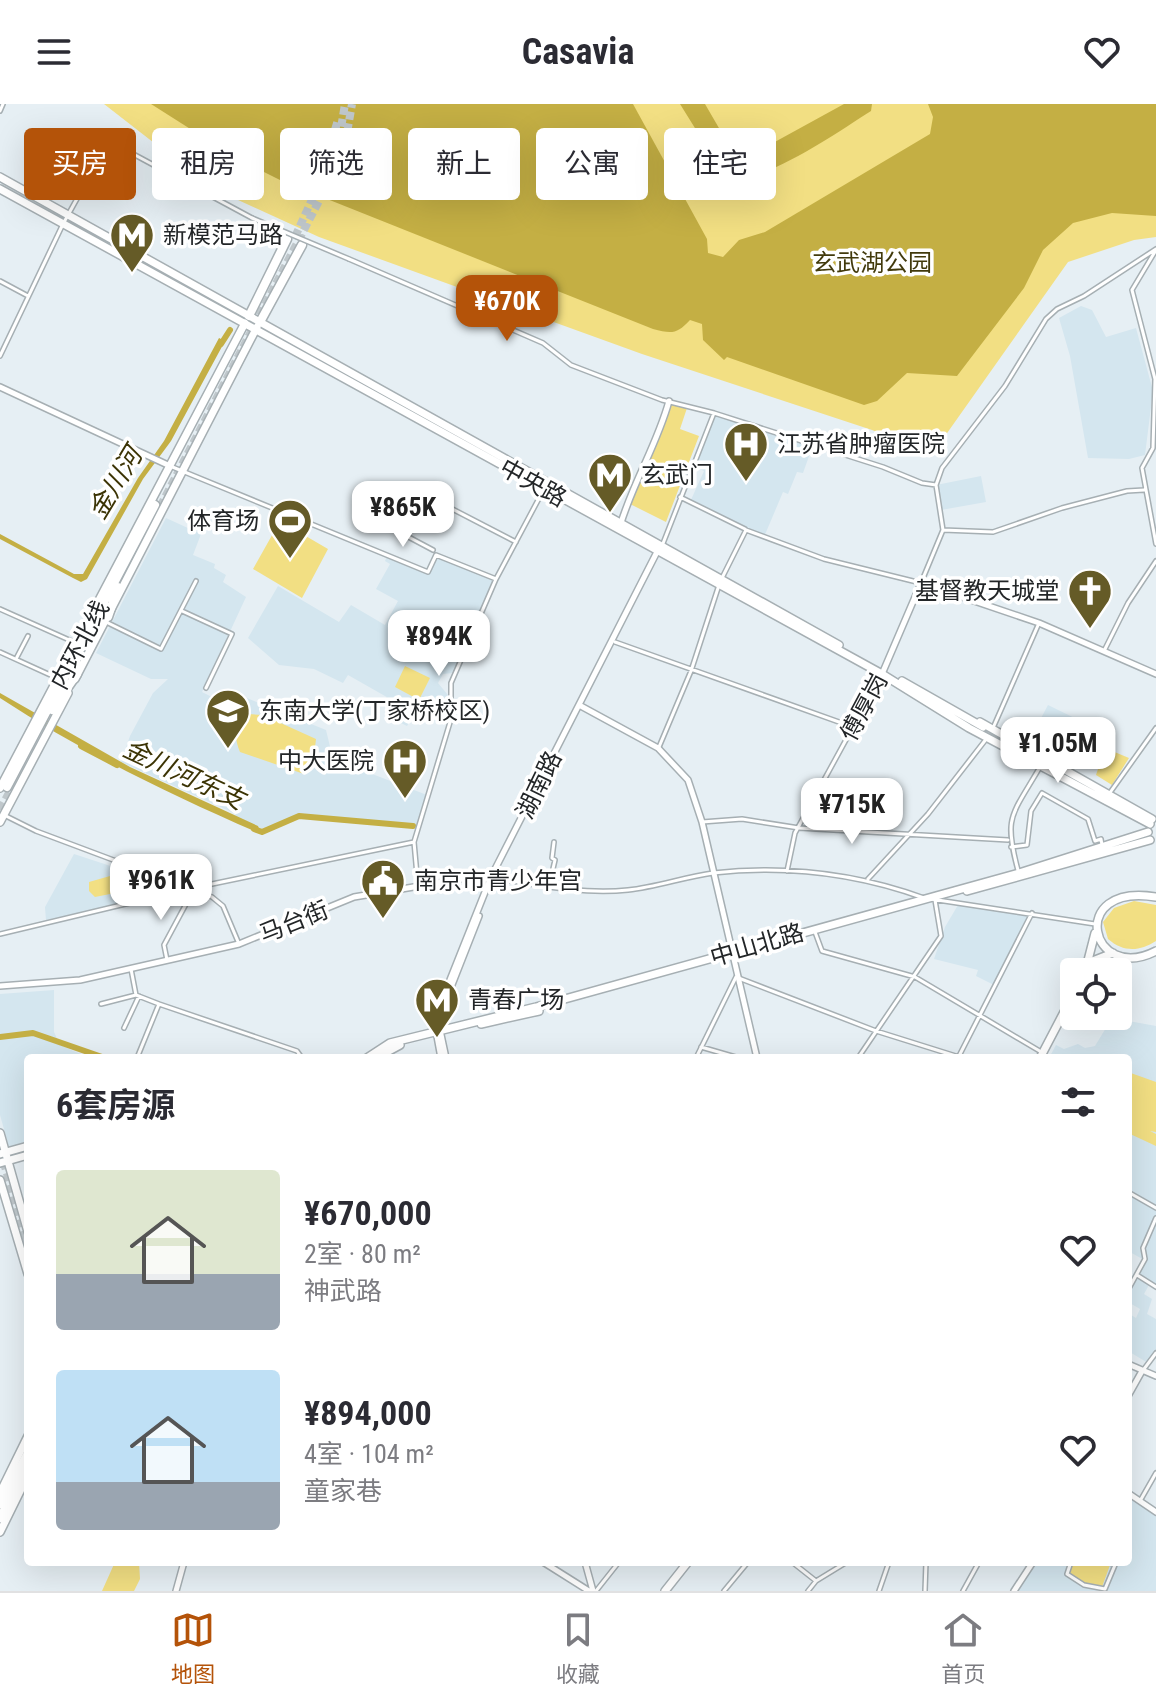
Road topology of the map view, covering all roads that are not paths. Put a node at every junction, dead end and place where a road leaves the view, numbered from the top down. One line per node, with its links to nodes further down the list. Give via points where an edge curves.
1 (3, 104): 2 (street)
2 (0, 111)
3 (0, 177): 5 (main road, 中央路)
4 (0, 189): 6 (main road, 中央路)
5 (67, 215): 6 (street); 14 (main road, 中央路); 20 (street, bridge, via 109,141 252,218 543,343 571,365)
6 (63, 224): 11 (street); 14 (main road, 中央路)
7 (287, 239): 12 (highway)
8 (302, 245): 13 (highway)
9 (1156, 250): 25 (street, via 1052,312 1005,386 942,468); 27 (street, via 1132,290 1155,379 1153,448 1142,468)
10 (0, 281): 11 (street)
11 (29, 297): 18 (street)
12 (257, 301): 13 (highway); 14 (highway)
13 (270, 307): 15 (highway)
14 (247, 321): 15 (main road, 中央路); 16 (main road)
15 (258, 326): 17 (main road); 26 (main road, 中央路); 31 (main road, 中央路)
16 (234, 346): 17 (main road, via 239,343); 22 (main road)
17 (247, 349): 23 (main road)
18 (0, 356)
19 (0, 387): 22 (street)
20 (669, 401): 21 (street); 31 (street)
21 (714, 413): 25 (street); 28 (street)
22 (170, 466): 23 (street); 46 (main road)
23 (183, 472): 39 (street, via 428,572 436,555); 47 (main road)
24 (406, 485): 34 (street)
25 (936, 485): 33 (street)
26 (544, 489): 31 (main road, 中央路); 34 (street)
27 (1144, 490): 33 (street, via 1062,508 993,532); 35 (street)
28 (680, 497): 32 (street); 36 (street)
29 (157, 506): 43 (highway, 内环北线)
30 (386, 525): 37 (street)
31 (620, 526): 36 (main road, 中央路)
32 (746, 530): 41 (street); 42 (street, via 824,559)
33 (943, 530): 42 (street)
34 (516, 542): 39 (street)
35 (1156, 544)
36 (660, 549): 41 (main road, 中央路); 50 (street, 湖南路); 63 (street, 湖南路)
37 (433, 550)
38 (1156, 561): 52 (street)
39 (496, 579): 79 (street, via 451,683 451,719)
40 (196, 581): 45 (street)
41 (720, 582): 56 (street); 57 (main road, 中央路)
42 (921, 583): 48 (street); 57 (street, 傅厚岗)
43 (115, 586): 46 (highway); 47 (highway); 62 (highway, 内环北线); 64 (highway, 内环北线)
44 (0, 609): 51 (street)
45 (182, 611): 47 (street, via 161,649); 61 (street, via 232,634)
46 (91, 617): 51 (main road)
47 (107, 619): 58 (main road)
48 (1039, 623): 52 (street); 67 (street)
49 (28, 636): 54 (street)
50 (615, 642): 56 (street); 63 (street, 湖南路)
51 (76, 643): 55 (main road)
52 (1104, 651): 59 (street)
53 (0, 652): 54 (street)
54 (17, 657): 60 (street)
55 (64, 666): 60 (main road); 62 (highway)
56 (691, 671): 65 (street); 69 (street)
57 (883, 673): 65 (street, 傅厚岗); 67 (main road, 中央路); 67 (main road, 中央路)
58 (77, 674): 64 (highway)
59 (1156, 674)
60 (57, 678): 64 (main road)
61 (206, 688)
62 (53, 698): 64 (highway, 内环北线)
63 (581, 705): 69 (street); 86 (street, 湖南路)
64 (50, 711): 68 (highway, 内环北线)
65 (853, 727): 75 (street, 傅厚岗)
66 (1156, 728): 72 (street)
67 (986, 731): 70 (main road, 中央路); 72 (main road, 中央路); 77 (street)
68 (38, 733): 71 (highway, 内环北线); 71 (main road, via 9,770); 73 (main road)
69 (658, 748): 74 (street, via 688,780)
70 (1041, 765): 76 (main road, 中央路); 78 (street, via 1012,818)
71 (6, 788)
72 (1109, 794): 76 (main road, 中央路)
73 (1, 816): 90 (street)
74 (702, 822): 75 (street, via 742,819); 84 (street)
75 (799, 828): 77 (street); 83 (street, 傅厚岗)
76 (1152, 829): 82 (main road, 中山北路); 85 (main road, 中山北路)
77 (907, 836): 78 (street); 87 (street)
78 (1008, 840): 81 (street)
79 (414, 842): 88 (street); 90 (street)
80 (554, 842): 89 (street)
81 (1011, 847): 82 (street, via 1027,845 1031,811 1045,793 1088,819); 85 (street)
82 (1103, 848): 85 (main road, 中山北路)
83 (787, 871): 84 (street); 87 (street)
84 (712, 873): 89 (street, via 627,890); 101 (street)
85 (1019, 875): 92 (main road, 中山北路); 93 (main road, 中山北路)
86 (493, 878): 88 (street, 马台街); 89 (street); 116 (street, 湖南路)
87 (868, 879): 92 (street)
88 (418, 886): 98 (street, 马台街, via 354,897)
89 (549, 886)
90 (190, 890): 97 (street); 98 (street, via 223,906); 104 (street, via 164,945)
91 (1156, 897): 95 (main road, via 1118,898 1100,912)
92 (924, 898): 93 (street); 101 (main road, 中山北路)
93 (935, 900): 94 (street); 96 (main road, 中山北路); 107 (street, via 941,936)
94 (1032, 913): 95 (street); 112 (street)
95 (1096, 927): 99 (main road, via 1100,943); 102 (main road)
96 (815, 932): 101 (main road, 中山北路); 107 (street, via 822,951)
97 (0, 934)
98 (239, 944): 104 (street, 马台街)
99 (1113, 953): 100 (main road, via 1136,958); 103 (main road)
100 (1155, 953)
101 (733, 954): 106 (street); 116 (main road, 中山北路)
102 (1091, 958)
103 (1100, 958)
104 (167, 961): 105 (street, 马台街)
105 (131, 969): 108 (street, 马台街, via 80,980); 109 (street)
106 (736, 977): 115 (street); 117 (street); 125 (street)
107 (915, 977): 112 (street); 115 (street)
108 (0, 986)
109 (137, 995): 110 (street); 111 (street); 114 (street)
110 (101, 1004)
111 (159, 1004): 118 (street); 119 (street)
112 (981, 1014): 128 (street); 129 (street)
113 (1060, 1021): 130 (main road)
114 (124, 1028)
115 (876, 1031): 126 (street); 127 (street)
116 (437, 1033): 120 (main road, 中山北路, via 390,1043); 121 (main road, 中山北路); 122 (street)
117 (701, 1047): 123 (street); 124 (street)
118 (139, 1054)
119 (299, 1054)
120 (373, 1054)
121 (388, 1054)
122 (442, 1054)
123 (698, 1054)
124 (725, 1054)
125 (756, 1054)
126 (861, 1054)
127 (946, 1054)
128 (960, 1054)
129 (1039, 1054)
130 (1043, 1054)
131 (0, 1133): 134 (main road)
132 (24, 1148): 134 (main road)
133 (24, 1155): 134 (main road)
134 (3, 1157): 139 (main road)
135 (0, 1180): 140 (main road)
136 (1132, 1194): 137 (street)
137 (1156, 1208)
138 (1156, 1218): 141 (street)
139 (24, 1220)
140 (24, 1261)
141 (1137, 1275): 142 (street); 143 (street)
142 (1132, 1283)
143 (1156, 1287)
144 (1156, 1353): 146 (street)
145 (1132, 1366): 146 (street)
146 (1142, 1371): 147 (street); 148 (street)
147 (1156, 1376)
148 (1132, 1389)
149 (24, 1452): 151 (main road)
150 (24, 1454): 156 (highway)
151 (13, 1470): 156 (highway)
152 (24, 1471): 156 (highway)
153 (1156, 1473): 158 (street)
154 (24, 1480): 156 (highway)
155 (24, 1484): 161 (main road)
156 (6, 1495): 160 (highway)
157 (1132, 1496): 158 (street)
158 (1140, 1501): 159 (street)
159 (1156, 1512)
160 (0, 1518)
161 (0, 1532)
162 (183, 1566): 177 (street)
163 (550, 1566): 178 (street)
164 (586, 1566): 178 (street)
165 (615, 1566): 178 (street)
166 (685, 1566): 179 (main road)
167 (745, 1566): 180 (street)
168 (797, 1566): 176 (street)
169 (840, 1566): 176 (street)
170 (888, 1566): 182 (street)
171 (926, 1566): 183 (street)
172 (977, 1566): 184 (street)
173 (1030, 1566): 185 (street)
174 (1070, 1566): 175 (street, via 1067,1574 1105,1589)
175 (1115, 1566)
176 (816, 1581): 181 (street)
177 (176, 1591)
178 (593, 1591)
179 (665, 1591)
180 (724, 1591)
181 (808, 1591)
182 (879, 1591)
183 (925, 1591)
184 (963, 1591)
185 (1014, 1591)

